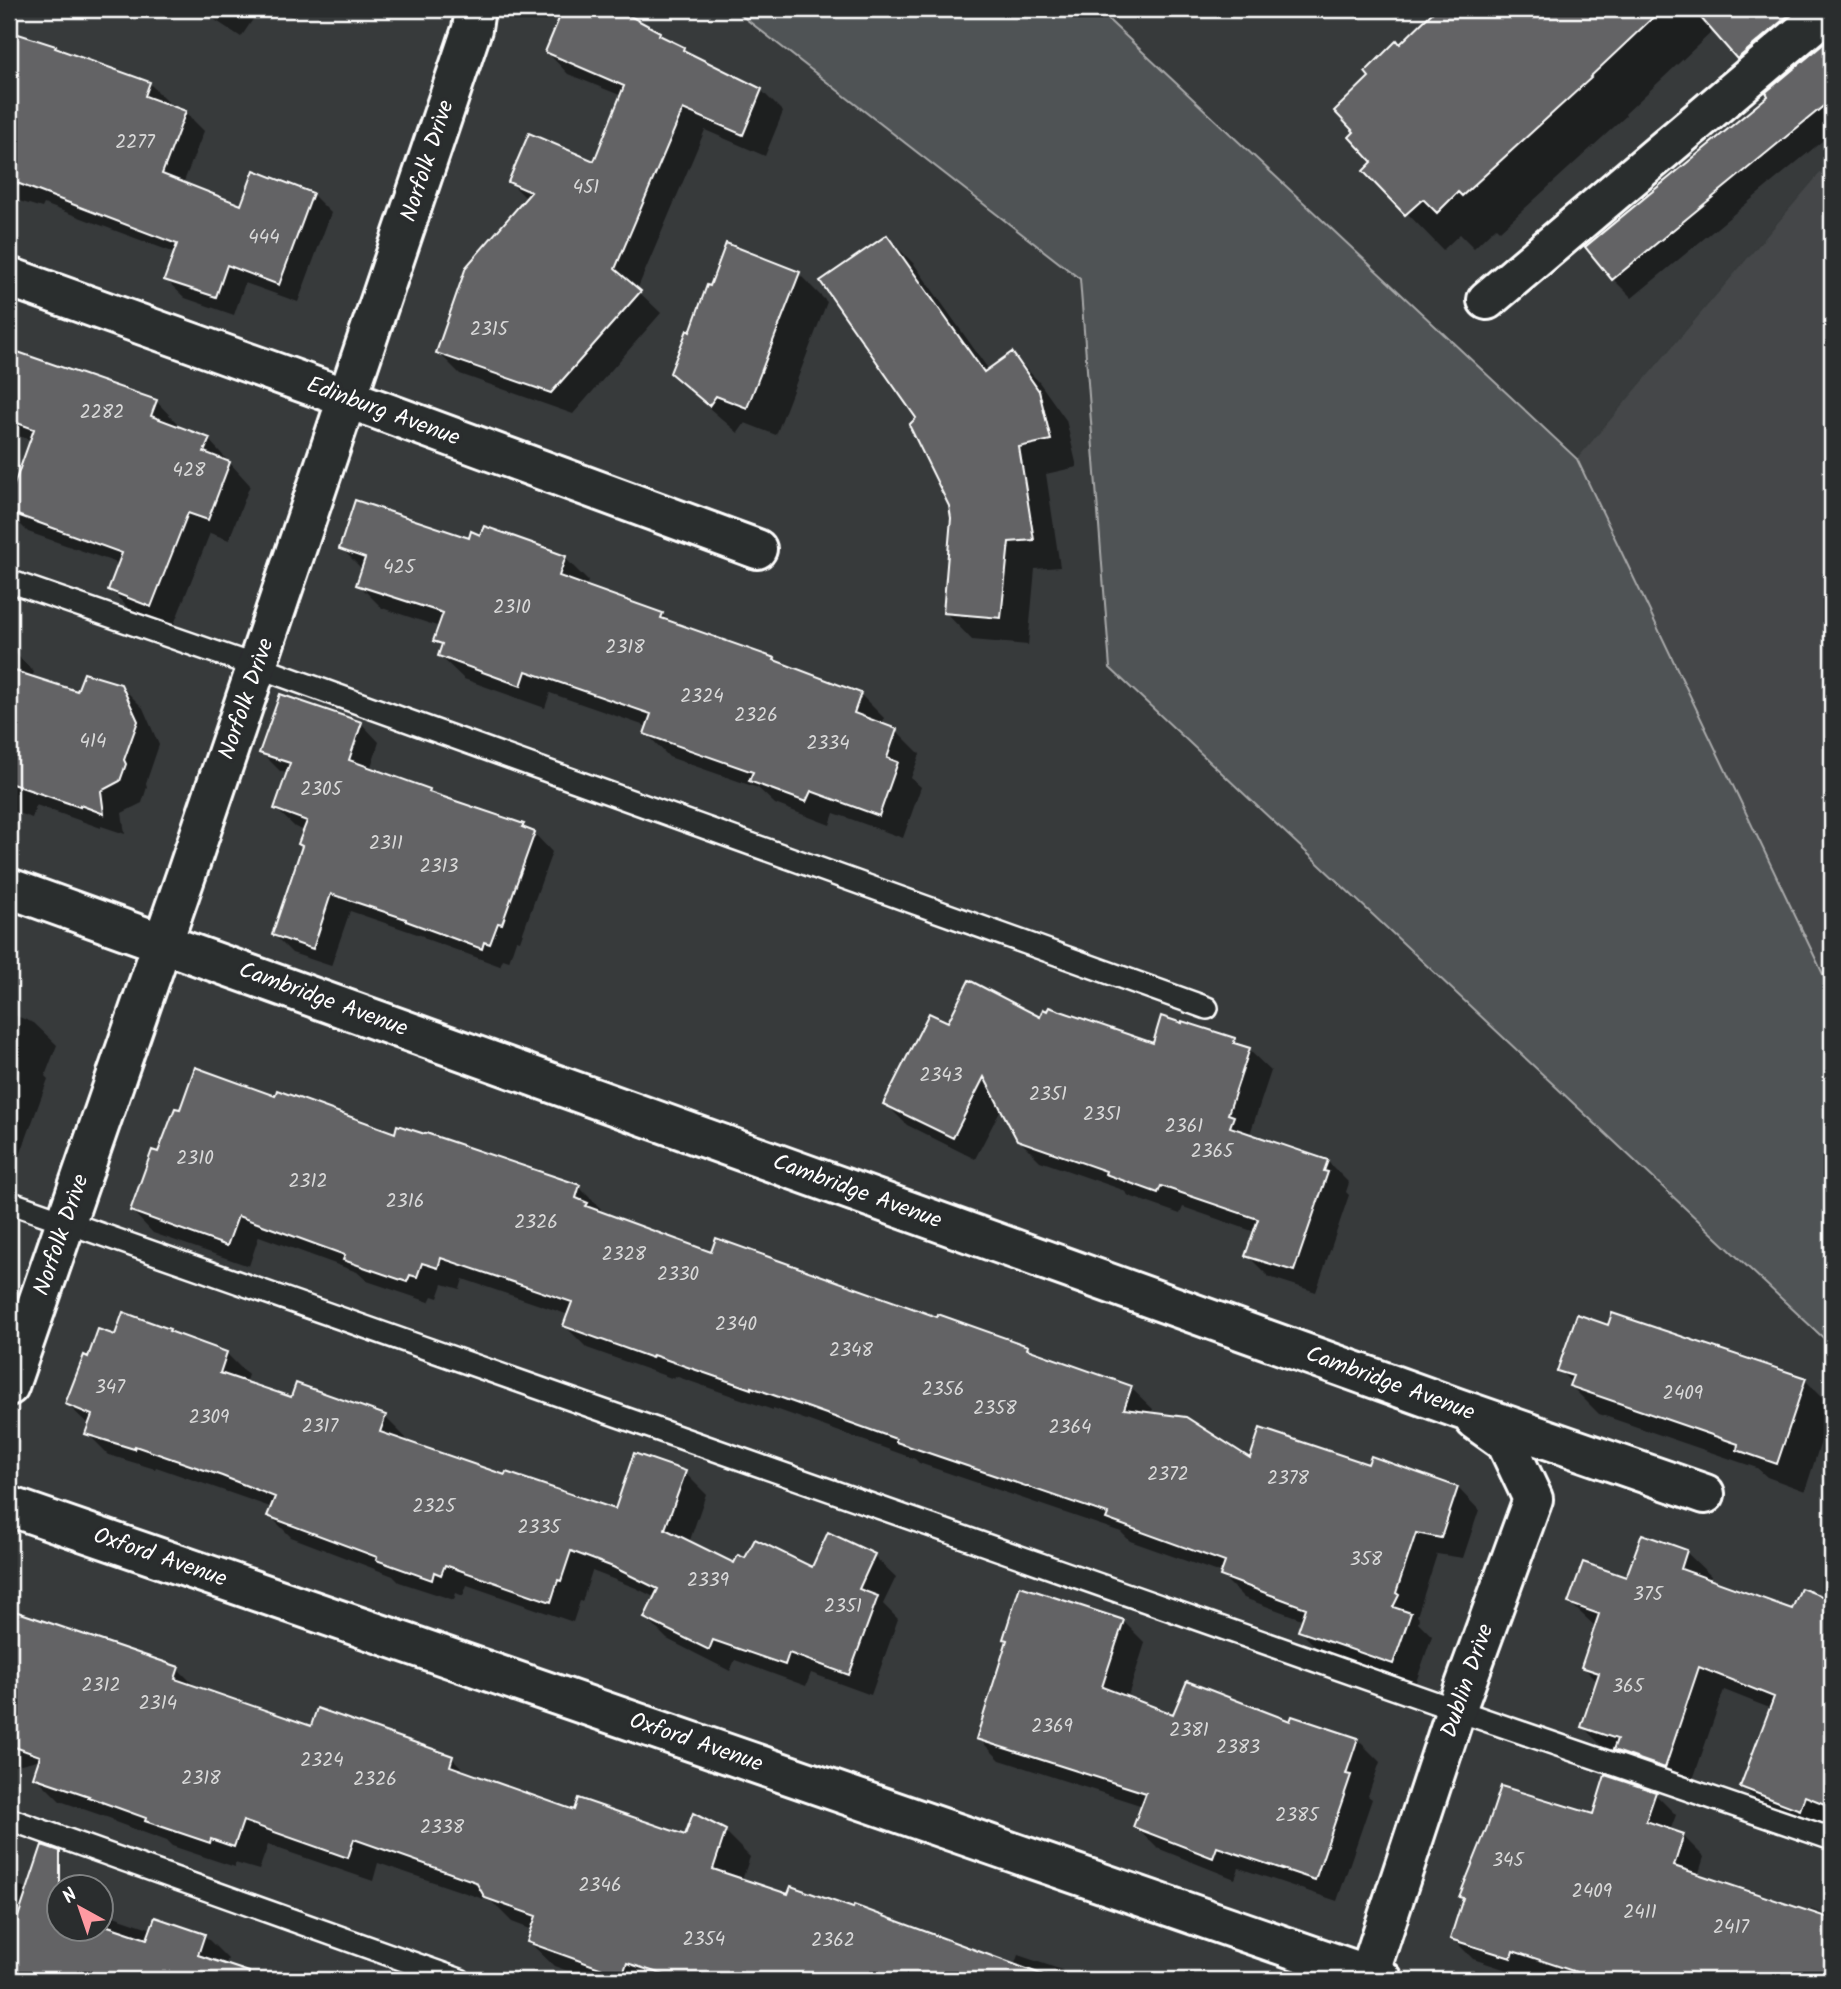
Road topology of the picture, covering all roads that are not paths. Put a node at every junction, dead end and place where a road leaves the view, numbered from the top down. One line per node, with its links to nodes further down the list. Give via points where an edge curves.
1 (475, 9): 5 (street, Norfolk Drive)
2 (1830, 9): 4 (street)
3 (9, 277): 5 (street, Edinburg Avenue)
4 (1487, 300)
5 (349, 398): 6 (street, Edinburg Avenue); 8 (street, Norfolk Drive)
6 (757, 549)
7 (9, 580): 8 (lane)
8 (258, 667): 10 (street, Norfolk Drive); 11 (lane)
9 (9, 888): 10 (street, Cambridge Avenue)
10 (164, 942): 13 (street, Norfolk Drive); 15 (street, Cambridge Avenue)
11 (1207, 1008)
12 (9, 1202): 13 (lane)
13 (66, 1222): 14 (street, Norfolk Drive); 18 (lane)
14 (9, 1386)
15 (1457, 1408): 16 (street, Cambridge Avenue); 18 (street, Dublin Drive, via 1506,1442 1533,1499)
16 (1705, 1494)
17 (9, 1506): 21 (street, Oxford Avenue)
18 (1456, 1710): 20 (lane); 21 (street, Dublin Drive)
19 (9, 1819): 22 (lane)
20 (1832, 1839)
21 (1373, 1979)
22 (460, 1980)

